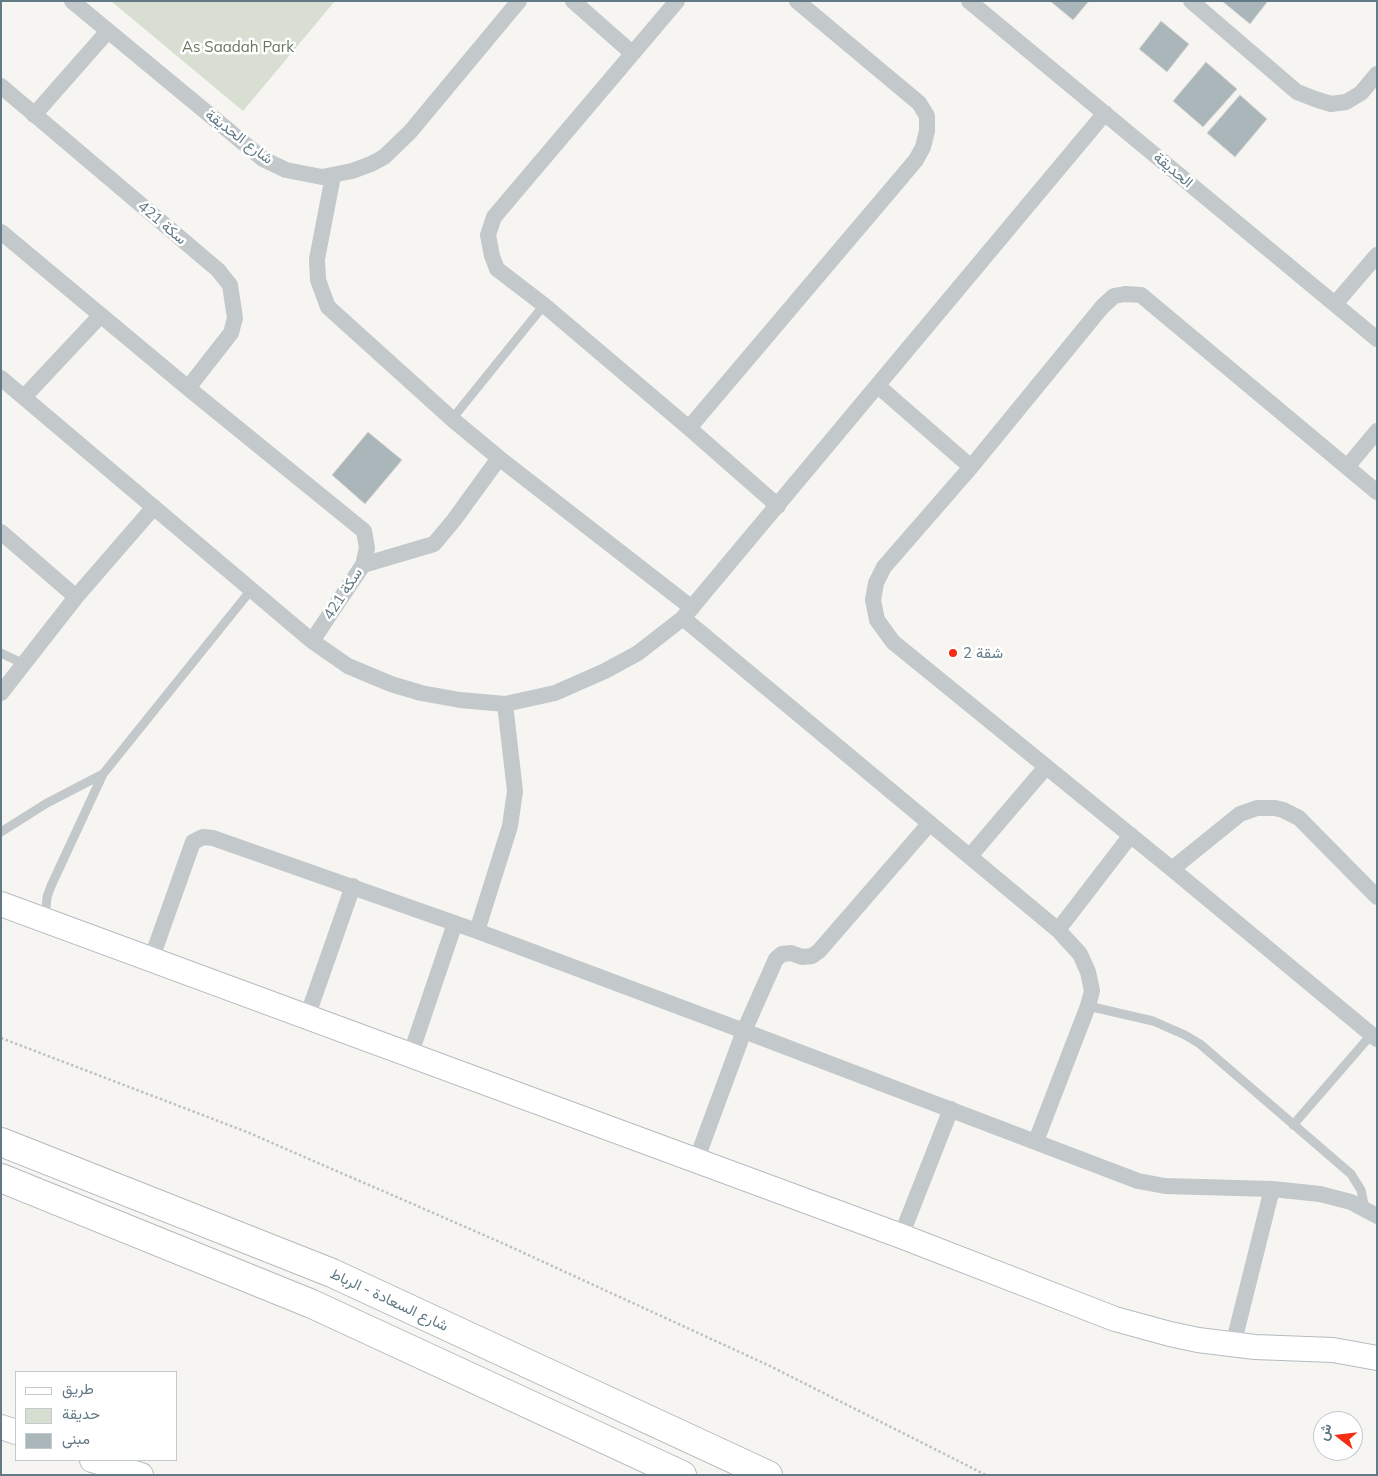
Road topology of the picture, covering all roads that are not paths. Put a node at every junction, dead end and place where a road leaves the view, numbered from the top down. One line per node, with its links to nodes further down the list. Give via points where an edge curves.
1 (72, 1): 8 (street, شارع الحديقة)
2 (519, 1): 14 (street, شارع الحديقة, via 410,132 384,157)
3 (573, 1): 9 (street)
4 (677, 1): 9 (street)
5 (797, 1): 26 (street, via 919,103 927,116 923,147 916,160)
6 (969, 1): 12 (street, الحديقة)
7 (1191, 1): 10 (street, via 1297,92 1331,104 1346,102 1361,93)
8 (108, 31): 13 (street); 14 (street, شارع الحديقة, via 263,159 300,174)
9 (632, 53): 18 (street, via 494,217 488,235 497,269)
10 (1377, 74)
11 (1, 86): 13 (street, سكة 421)
12 (1105, 113): 17 (street, الحديقة); 22 (street)
13 (34, 115): 23 (street, سكة 421, via 218,270 230,285 235,318 231,333)
14 (333, 176): 25 (street, via 317,259 318,280 328,307)
15 (1, 232): 19 (street, سكة 421)
16 (1377, 255): 17 (street)
17 (1335, 304): 20 (street, الحديقة)
18 (544, 305): 25 (lane); 26 (street)
19 (101, 315): 23 (street, سكة 421); 24 (street)
20 (1377, 339)
21 (1, 378): 24 (street)
22 (878, 386): 29 (street); 32 (street)
23 (188, 388): 35 (street, سكة 421, via 364,530 366,548)
24 (24, 397): 33 (street)
25 (452, 419): 28 (street)
26 (689, 428): 32 (street)
27 (1377, 431): 30 (street)
28 (499, 458): 35 (street, via 434,544); 38 (street)
29 (971, 467): 30 (street, via 1102,307 1114,296 1125,294 1141,295); 44 (street, via 884,567 876,583 873,600 877,620 893,642)
30 (1347, 467): 31 (street)
31 (1377, 492)
32 (778, 506): 38 (street)
33 (154, 507): 36 (street); 37 (street)
34 (1, 532): 37 (street)
35 (363, 564): 39 (street, سكة 421)
36 (252, 590): 39 (street); 45 (lane)
37 (76, 597): 41 (street)
38 (687, 613): 43 (street, via 638,653 605,671 555,693); 46 (street)
39 (312, 641): 43 (street, via 348,666 391,684 460,700)
40 (1, 653): 41 (lane)
41 (24, 664): 42 (street)
42 (1, 693)
43 (505, 704): 57 (street, via 515,792 510,826)
44 (1046, 767): 48 (street); 49 (street)
45 (103, 774): 47 (lane); 54 (lane, via 50,886)
46 (930, 823): 49 (street); 61 (street, via 819,951 802,957 782,954 776,959)
47 (1, 832)
48 (1131, 835): 50 (street); 56 (street)
49 (970, 856): 56 (street)
50 (1172, 869): 52 (street, via 1240,814 1257,808 1275,808 1299,818); 62 (street)
51 (353, 886): 55 (street); 58 (street, via 203,837 193,842); 60 (street)
52 (1377, 897)
53 (1, 904): 54 (street)
54 (44, 920): 58 (street)
55 (455, 923): 57 (street); 63 (street)
56 (1058, 930): 59 (street, via 1080,954 1088,972 1092,991)
57 (477, 931): 61 (street)
58 (151, 960): 60 (street)
59 (1088, 1006): 65 (lane, via 1153,1021 1185,1035 1214,1055); 66 (street)
60 (307, 1017): 63 (street)
61 (744, 1031): 64 (street); 68 (street)
62 (1374, 1037): 65 (lane)
63 (410, 1056): 68 (street)
64 (951, 1109): 66 (street); 72 (street)
65 (1293, 1125): 71 (lane, via 1351,1174)
66 (1036, 1141): 70 (street, via 1117,1174 1151,1184)
67 (1, 1142): 81 (highway, شارع السعادة - الرباط, via 332,1273)
68 (696, 1161): 72 (street)
69 (1, 1178): 80 (highway, via 312,1304)
70 (1272, 1189): 71 (street, via 1336,1197); 73 (street)
71 (1371, 1212)
72 (901, 1236): 73 (street, via 1115,1319 1170,1334)
73 (1233, 1345): 74 (street, via 1333,1350)
74 (1377, 1358)
75 (1, 1427): 76 (street)
76 (15, 1432)
77 (96, 1461): 78 (street); 79 (street)
78 (125, 1475)
79 (142, 1475)
80 (682, 1475)
81 (768, 1475)

